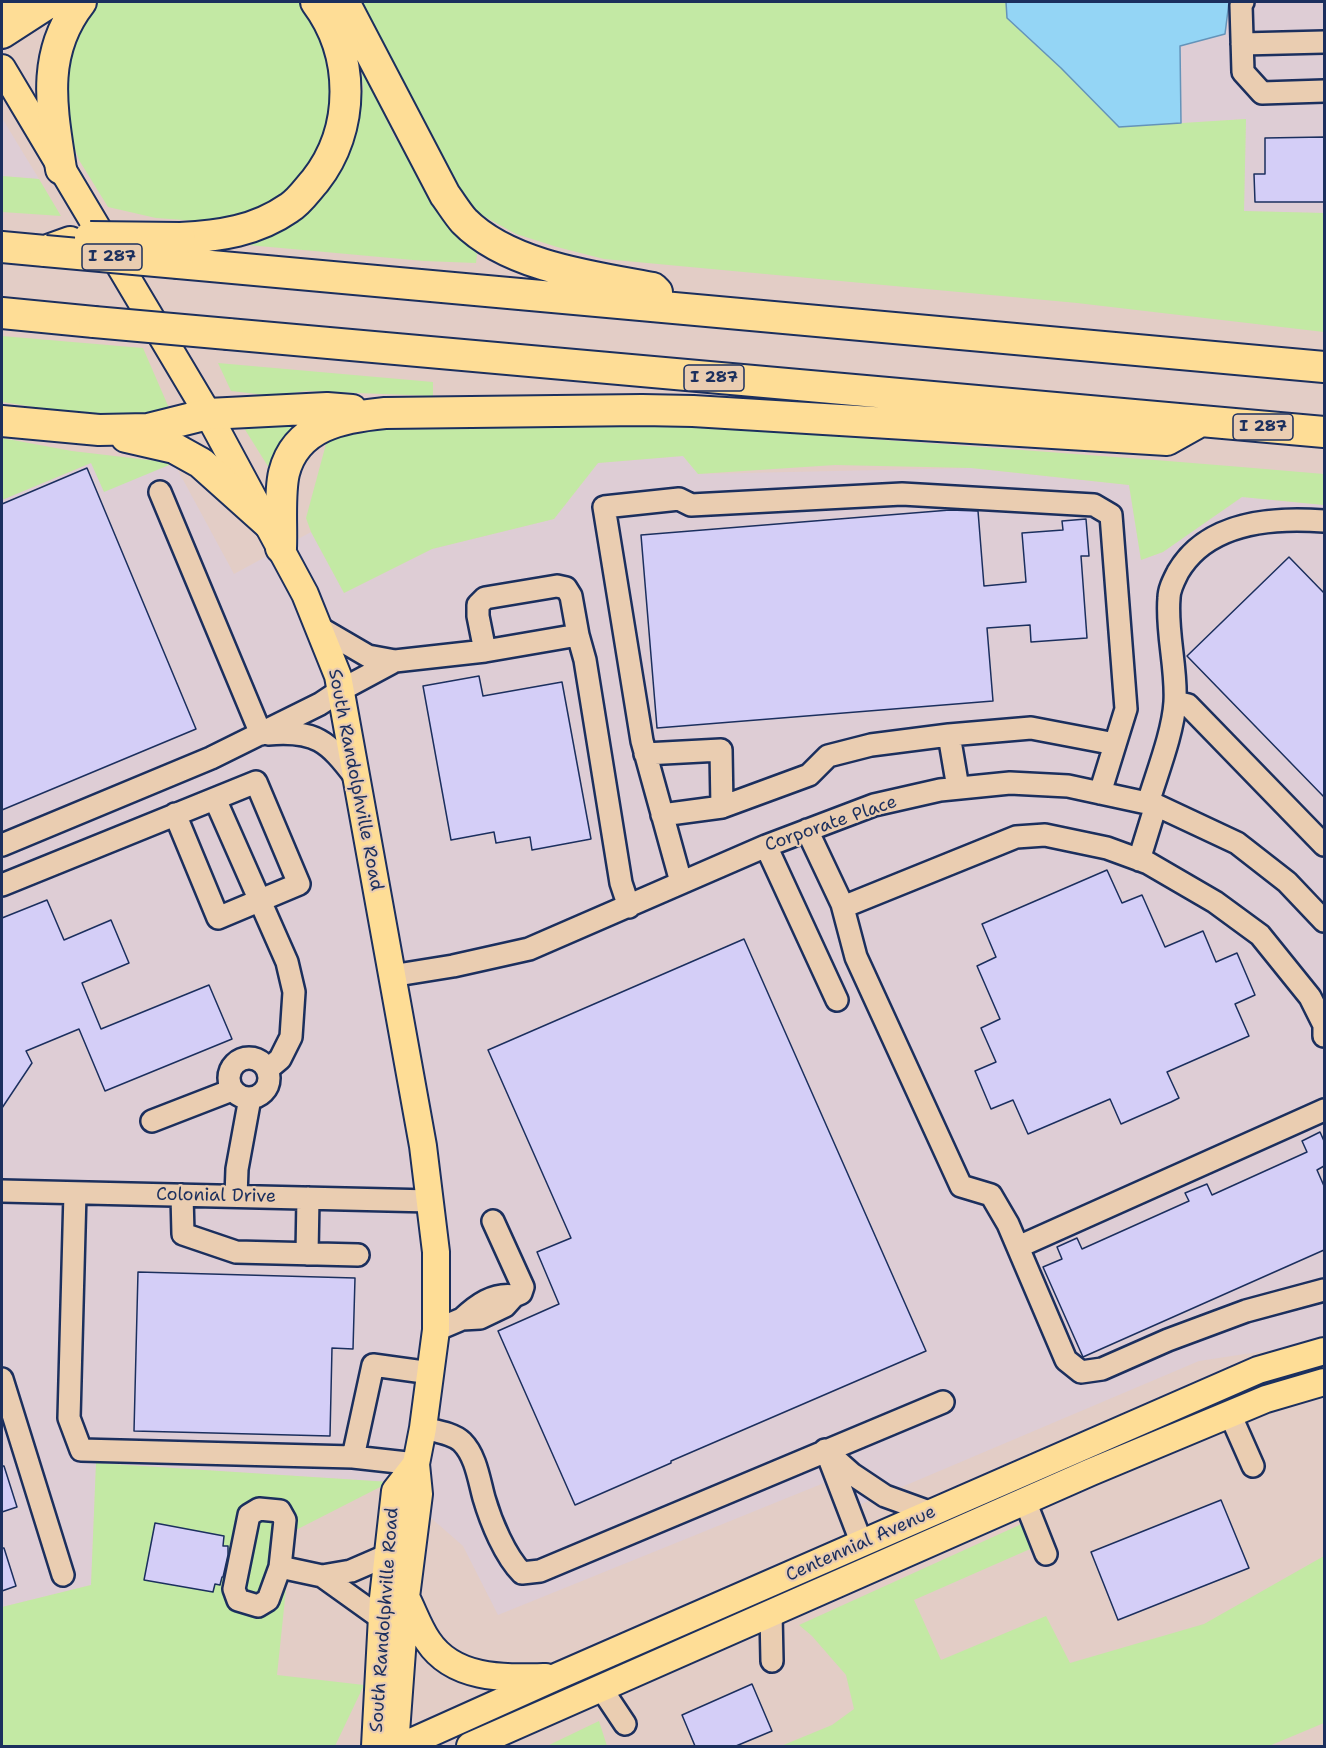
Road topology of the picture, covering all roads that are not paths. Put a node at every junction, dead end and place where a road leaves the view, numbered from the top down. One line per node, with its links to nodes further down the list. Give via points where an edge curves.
1 (8, 2): 7 (highway)
2 (50, 2): 8 (highway)
3 (81, 2): 13 (highway, via 65,27 52,67 53,115)
4 (316, 2): 15 (highway, via 338,40 345,72 346,107 324,170 292,207 267,221)
5 (344, 2): 16 (highway, via 445,195 465,221 511,252 541,264 652,288)
6 (1243, 2): 10 (street)
7 (2, 6)
8 (2, 33)
9 (1324, 42): 10 (street)
10 (1242, 44): 12 (street, via 1243,72 1262,93)
11 (2, 68): 13 (main road, South Randolphville Road)
12 (1324, 91)
13 (61, 170): 20 (main road, South Randolphville Road)
14 (2, 247): 15 (highway, I 287, bridge, via 45,251)
15 (179, 251): 16 (highway, I 287)
16 (678, 308): 18 (highway, I 287)
17 (2, 314): 22 (highway, I 287, bridge)
18 (1324, 367)
19 (385, 413): 20 (highway, via 327,408); 22 (highway, via 693,411 1167,440); 27 (highway, via 331,422 297,447 285,472)
20 (208, 414): 23 (highway, via 148,429); 27 (main road, South Randolphville Road)
21 (2, 421): 23 (highway)
22 (1201, 421): 24 (highway, I 287)
23 (99, 430): 27 (highway, via 174,448 201,463)
24 (1324, 432)
25 (160, 492): 34 (street)
26 (1324, 521): 33 (street, via 1286,519 1238,528 1210,540 1183,564 1169,596)
27 (274, 536): 28 (main road, South Randolphville Road)
28 (320, 628): 31 (street, via 368,656); 32 (main road, South Randolphville Road)
29 (578, 635): 30 (street); 30 (street, via 566,588 557,586 485,598 478,605); 54 (street, via 621,883)
30 (485, 651): 31 (street)
31 (395, 661): 32 (street)
32 (341, 690): 34 (street); 38 (main road, South Randolphville Road)
33 (1175, 702): 42 (street); 48 (street, via 1188,705)
34 (261, 735): 38 (street, via 289,732 318,740 337,753); 47 (street)
35 (949, 735): 36 (street, via 1031,728); 39 (street); 43 (street, via 871,745 828,756 808,775)
36 (1115, 744): 37 (street, via 1126,709 1111,515 1094,505 902,494 691,505 680,499 604,507); 40 (street)
37 (645, 754): 43 (street, via 721,750); 45 (street)
38 (357, 779): 57 (main road, South Randolphville Road)
39 (958, 788): 40 (street, Corporate Place, via 1010,783 1068,786); 46 (street, Corporate Place, via 874,805)
40 (1100, 793): 42 (street, Corporate Place)
41 (214, 799): 44 (street); 53 (street); 53 (street, via 256,782 298,884)
42 (1152, 804): 50 (street); 56 (street, Corporate Place, via 1237,843 1287,882)
43 (722, 807): 45 (street)
44 (175, 814): 52 (street); 53 (street, via 218,918)
45 (662, 815): 51 (street)
46 (807, 830): 49 (street, Corporate Place); 55 (street)
47 (2, 845)
48 (1324, 845)
49 (766, 846): 51 (street, Corporate Place); 58 (street)
50 (1139, 860): 55 (street, via 1107,848 1046,836 1016,837); 59 (street, via 1215,902 1260,935 1310,997 1324,1025)
51 (681, 882): 54 (street, Corporate Place)
52 (2, 885)
53 (260, 901): 60 (street, via 287,962 294,992 291,1037 280,1059)
54 (629, 907): 57 (street, Corporate Place, via 529,949)
55 (843, 907): 71 (street, via 856,957 961,1186 991,1195)
56 (1324, 921)
57 (391, 976): 69 (main road, South Randolphville Road)
58 (837, 1000)
59 (1324, 1036)
60 (268, 1069): 61 (street, via 267,1088 262,1094); 61 (street, via 252,1057 239,1060 230,1070 230,1084)
61 (241, 1094): 63 (street); 67 (street)
62 (1324, 1110): 71 (street)
63 (152, 1121)
64 (2, 1191): 65 (street, Colonial Drive)
65 (75, 1193): 66 (street, Colonial Drive); 84 (street, via 69,1418 81,1450)
66 (182, 1195): 67 (street, Colonial Drive); 72 (street, via 183,1234 236,1252)
67 (236, 1197): 68 (street, Colonial Drive)
68 (308, 1198): 69 (street, Colonial Drive); 72 (street)
69 (431, 1201): 75 (main road, South Randolphville Road, via 437,1272)
70 (493, 1221): 75 (street, via 522,1287 521,1293 480,1318 462,1319)
71 (1018, 1247): 74 (street, via 1066,1360 1081,1372 1102,1369 1246,1311)
72 (307, 1254): 73 (street)
73 (358, 1255)
74 (1324, 1290)
75 (436, 1330): 77 (main road, South Randolphville Road)
76 (1324, 1351): 88 (main road, Centennial Avenue, via 1258,1370)
77 (430, 1373): 82 (main road, South Randolphville Road); 84 (street, via 373,1365)
78 (2, 1379): 93 (street)
79 (1324, 1382): 81 (main road, Centennial Avenue)
80 (943, 1402): 83 (street)
81 (1230, 1414): 86 (street); 87 (main road, Centennial Avenue)
82 (423, 1428): 83 (street, via 462,1441 476,1466 485,1500 511,1562 522,1573 540,1571); 85 (main road, South Randolphville Road)
83 (825, 1450): 88 (street, via 885,1496); 89 (street)
84 (354, 1457): 85 (street)
85 (416, 1464): 91 (main road, South Randolphville Road, via 395,1491); 95 (main road, South Randolphville Road, via 419,1494)
86 (1252, 1466)
87 (1025, 1501): 90 (street); 96 (main road, Centennial Avenue)
88 (932, 1513): 89 (main road, Centennial Avenue)
89 (862, 1544): 99 (main road, Centennial Avenue)
90 (1046, 1554)
91 (388, 1555): 94 (street, via 351,1571); 97 (main road, South Randolphville Road)
92 (280, 1567): 94 (street)
93 (63, 1575)
94 (322, 1576): 97 (street)
95 (406, 1597): 99 (main road, via 428,1642 448,1663 477,1674 505,1678); 103 (main road, South Randolphville Road)
96 (771, 1613): 98 (street); 100 (main road, Centennial Avenue)
97 (382, 1619): 102 (main road, South Randolphville Road)
98 (772, 1661)
99 (558, 1676): 104 (main road, Centennial Avenue)
100 (601, 1688): 101 (street); 105 (main road, Centennial Avenue)
101 (625, 1724)
102 (375, 1746)
103 (395, 1746)
104 (402, 1746)
105 (470, 1746)

